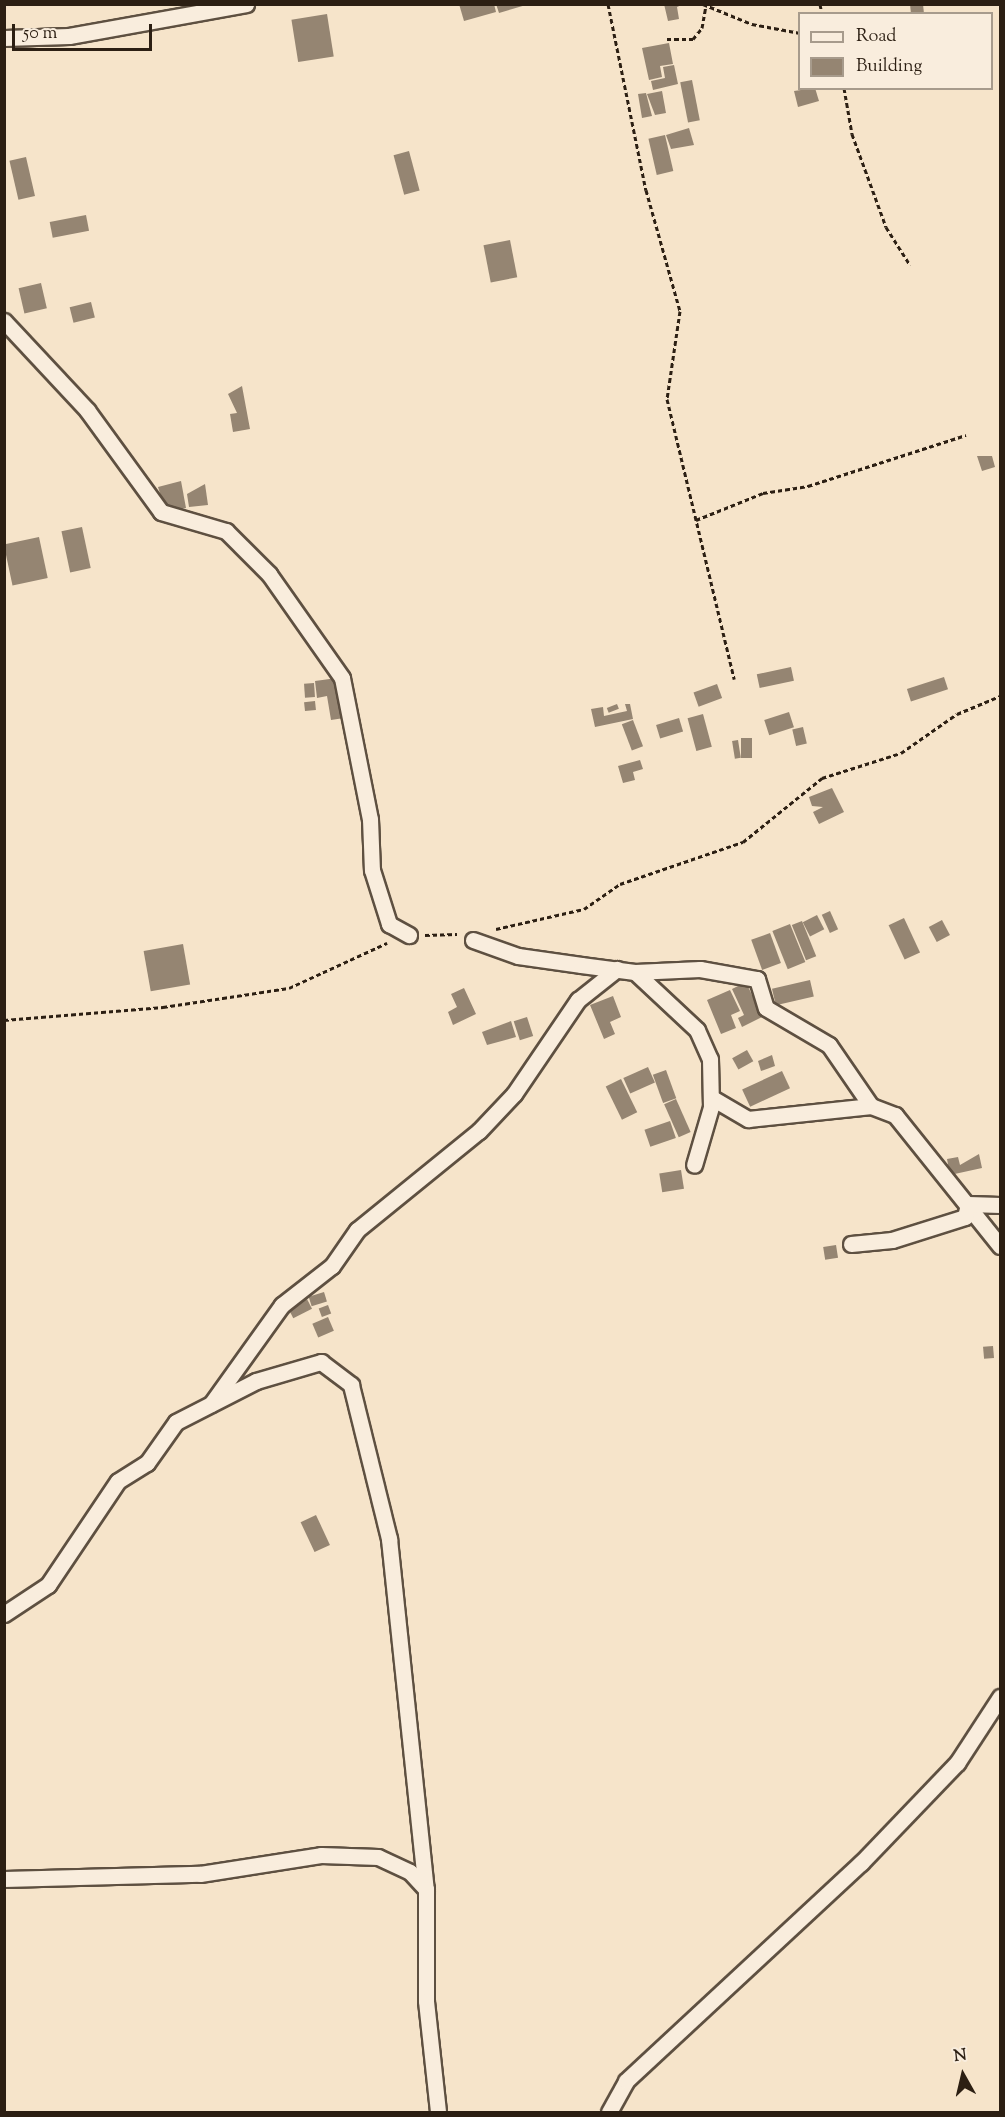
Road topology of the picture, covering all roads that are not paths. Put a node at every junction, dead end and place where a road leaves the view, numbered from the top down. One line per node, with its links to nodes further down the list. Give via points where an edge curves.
1 (246, 4): 2 (street, via 69,36)
2 (4, 38)
3 (4, 321): 4 (street, via 87,410 161,512 226,531 269,574 342,678 370,819 372,870 389,924)
4 (409, 935)
5 (473, 940): 6 (street, via 518,956)
6 (617, 969): 7 (street); 15 (street, via 578,1000 514,1094 479,1131 357,1230 332,1266 282,1305)
7 (636, 972): 8 (street, via 697,1030 710,1059); 9 (street, via 700,969 757,979 766,1008 829,1045)
8 (712, 1098): 9 (street, via 748,1119 780,1118 841,1105); 10 (street)
9 (871, 1106): 11 (street, via 895,1115)
10 (694, 1165)
11 (968, 1204): 12 (street); 13 (street, via 965,1217 892,1240); 14 (street)
12 (1000, 1205)
13 (851, 1244)
14 (1000, 1246)
15 (210, 1404): 16 (street, via 176,1422 147,1463 118,1481 48,1585); 19 (street, via 256,1381 321,1362 351,1385 394,1566)
16 (4, 1614)
17 (1000, 1697): 21 (street, via 957,1763 861,1863 626,2081)
18 (4, 1879): 19 (street, via 200,1874 321,1855 378,1857 410,1872)
19 (426, 1889): 20 (street, via 426,2001)
20 (438, 2112)
21 (609, 2112)

